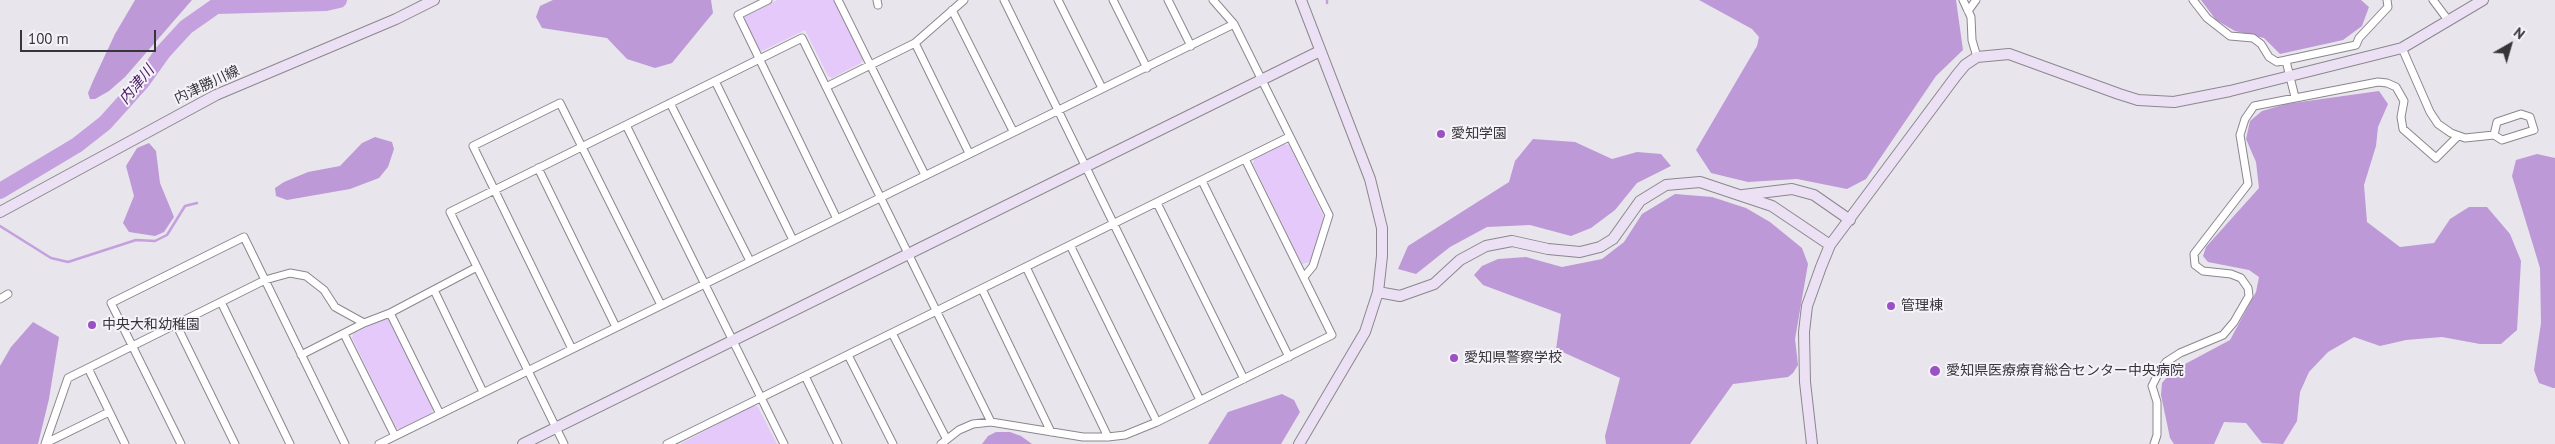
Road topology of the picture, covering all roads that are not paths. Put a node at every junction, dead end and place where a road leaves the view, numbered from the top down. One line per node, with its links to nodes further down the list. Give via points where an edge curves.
1 (434, 0): 54 (street, 内津勝川線, via 216,95)
2 (768, 0): 26 (street, via 738,15)
3 (838, 0): 28 (street)
4 (964, 0): 17 (street)
5 (1004, 0): 37 (street)
6 (1058, 0): 34 (street)
7 (1113, 0): 29 (street)
8 (1168, 0): 22 (street)
9 (1213, 0): 20 (street)
10 (1301, 0): 24 (street)
11 (1963, 0): 18 (street)
12 (1976, 0): 18 (street)
13 (2194, 0): 27 (street, via 2207,18 2230,36 2253,38 2269,57 2277,62)
14 (2387, 0): 27 (street, via 2388,6 2359,38 2356,46)
15 (2433, 0): 19 (street)
16 (2483, 0): 19 (street)
17 (952, 10): 21 (street); 39 (street)
18 (1968, 12): 25 (street)
19 (2448, 20): 23 (street)
20 (1234, 24): 22 (street); 31 (street)
21 (915, 43): 28 (street); 44 (street)
22 (1191, 46): 29 (street)
23 (2402, 48): 30 (street); 41 (street, via 2430,112 2438,124)
24 (1320, 51): 31 (street); 70 (street, via 1376,202 1382,228)
25 (1977, 57): 30 (street, via 2009,54 2119,94 2156,102 2174,102); 56 (street, via 1956,76)
26 (758, 59): 32 (street); 33 (street, via 802,38); 55 (street)
27 (2286, 61): 30 (street)
28 (871, 65): 33 (street); 48 (street)
29 (1147, 68): 34 (street)
30 (2290, 77): 35 (street)
31 (1262, 80): 42 (street); 46 (street)
32 (715, 81): 36 (street); 58 (street)
33 (826, 86): 52 (street)
34 (1102, 88): 37 (street)
35 (2295, 97): 41 (street, via 2387,83 2396,87 2404,101 2403,128 2436,158); 119 (street, via 2254,106 2245,119 2240,135 2248,184 2194,254 2194,259 2195,265 2203,271 2241,278 2249,296 2223,335 2180,353 2166,362 2159,372 2152,386 2156,402 2157,435)
36 (670, 103): 38 (street); 62 (street)
37 (1058, 110): 39 (street); 46 (street)
38 (626, 125): 43 (street); 67 (street)
39 (1013, 131): 44 (street)
40 (2494, 135): 40 (street, via 2498,122 2521,114 2530,118 2534,130 2502,140); 41 (street)
41 (2458, 136)
42 (1290, 137): 45 (street); 65 (street, via 1329,215 1313,266)
43 (582, 146): 47 (street); 50 (street, via 560,103 473,146); 74 (street)
44 (969, 153): 48 (street)
45 (1245, 159): 49 (street); 65 (street)
46 (1086, 167): 57 (street); 61 (street)
47 (538, 168): 50 (street); 79 (street)
48 (925, 175): 52 (street)
49 (1202, 180): 53 (street); 87 (street)
50 (495, 189): 63 (street, via 450,212); 84 (street)
51 (1739, 195): 56 (street, via 1792,189 1814,195); 60 (street, via 1772,206); 70 (street, via 1700,182 1666,185 1640,201 1614,239 1600,247 1580,252 1512,241 1486,246 1460,260 1427,287 1400,296)
52 (881, 197): 55 (street); 61 (street)
53 (1157, 203): 57 (street); 91 (street)
54 (0, 212)
55 (837, 219): 58 (street)
56 (1850, 220): 60 (street)
57 (1114, 224): 59 (street); 94 (street)
58 (793, 240): 62 (street)
59 (1070, 245): 64 (street); 98 (street)
60 (1830, 245): 118 (street, via 1807,306 1804,332 1805,382)
61 (909, 254): 75 (street); 82 (street)
62 (750, 261): 67 (street)
63 (477, 267): 69 (street); 89 (street)
64 (1026, 267): 68 (street); 102 (street)
65 (1304, 278): 87 (street, via 1332,335)
66 (265, 280): 73 (street); 77 (street, via 290,273 306,276 324,290 334,307); 83 (street, via 244,237 120,298 111,303); 85 (street)
67 (705, 284): 74 (street); 82 (street)
68 (982, 289): 75 (street); 100 (street)
69 (434, 290): 76 (street); 92 (street)
70 (1378, 292): 117 (street, via 1365,332)
71 (8, 294): 72 (street)
72 (0, 299)
73 (221, 302): 78 (street); 109 (street)
74 (661, 305): 79 (street)
75 (937, 311): 80 (street); 97 (street)
76 (390, 313): 77 (street); 96 (street)
77 (364, 323): 81 (street)
78 (176, 324): 83 (street); 108 (street)
79 (616, 327): 84 (street)
80 (892, 333): 86 (street); 103 (street)
81 (344, 334): 85 (street); 101 (street)
82 (733, 341): 93 (street); 99 (street)
83 (132, 346): 88 (street); 107 (street)
84 (572, 349): 89 (street)
85 (301, 355): 110 (street)
86 (848, 355): 90 (street); 116 (street)
87 (1288, 357): 91 (street)
88 (88, 368): 95 (street); 104 (street, via 68,378)
89 (528, 371): 92 (street); 99 (street)
90 (805, 376): 93 (street); 115 (street)
91 (1244, 379): 94 (street)
92 (484, 392): 96 (street)
93 (761, 398): 105 (street); 114 (street)
94 (1200, 400): 98 (street)
95 (109, 412): 104 (street); 106 (street)
96 (440, 414): 101 (street)
97 (991, 422): 100 (street); 103 (street, via 973,424)
98 (1157, 422): 102 (street)
99 (556, 428): 112 (street); 113 (street)
100 (1051, 432): 102 (street)
101 (395, 436): 111 (street)
102 (1108, 438)
103 (943, 441)
104 (45, 443)
105 (671, 443)
106 (125, 444)
107 (180, 444)
108 (235, 444)
109 (290, 444)
110 (345, 444)
111 (379, 444)
112 (523, 444)
113 (564, 444)
114 (784, 444)
115 (838, 444)
116 (893, 444)
117 (1299, 444)
118 (1812, 444)
119 (2154, 444)

